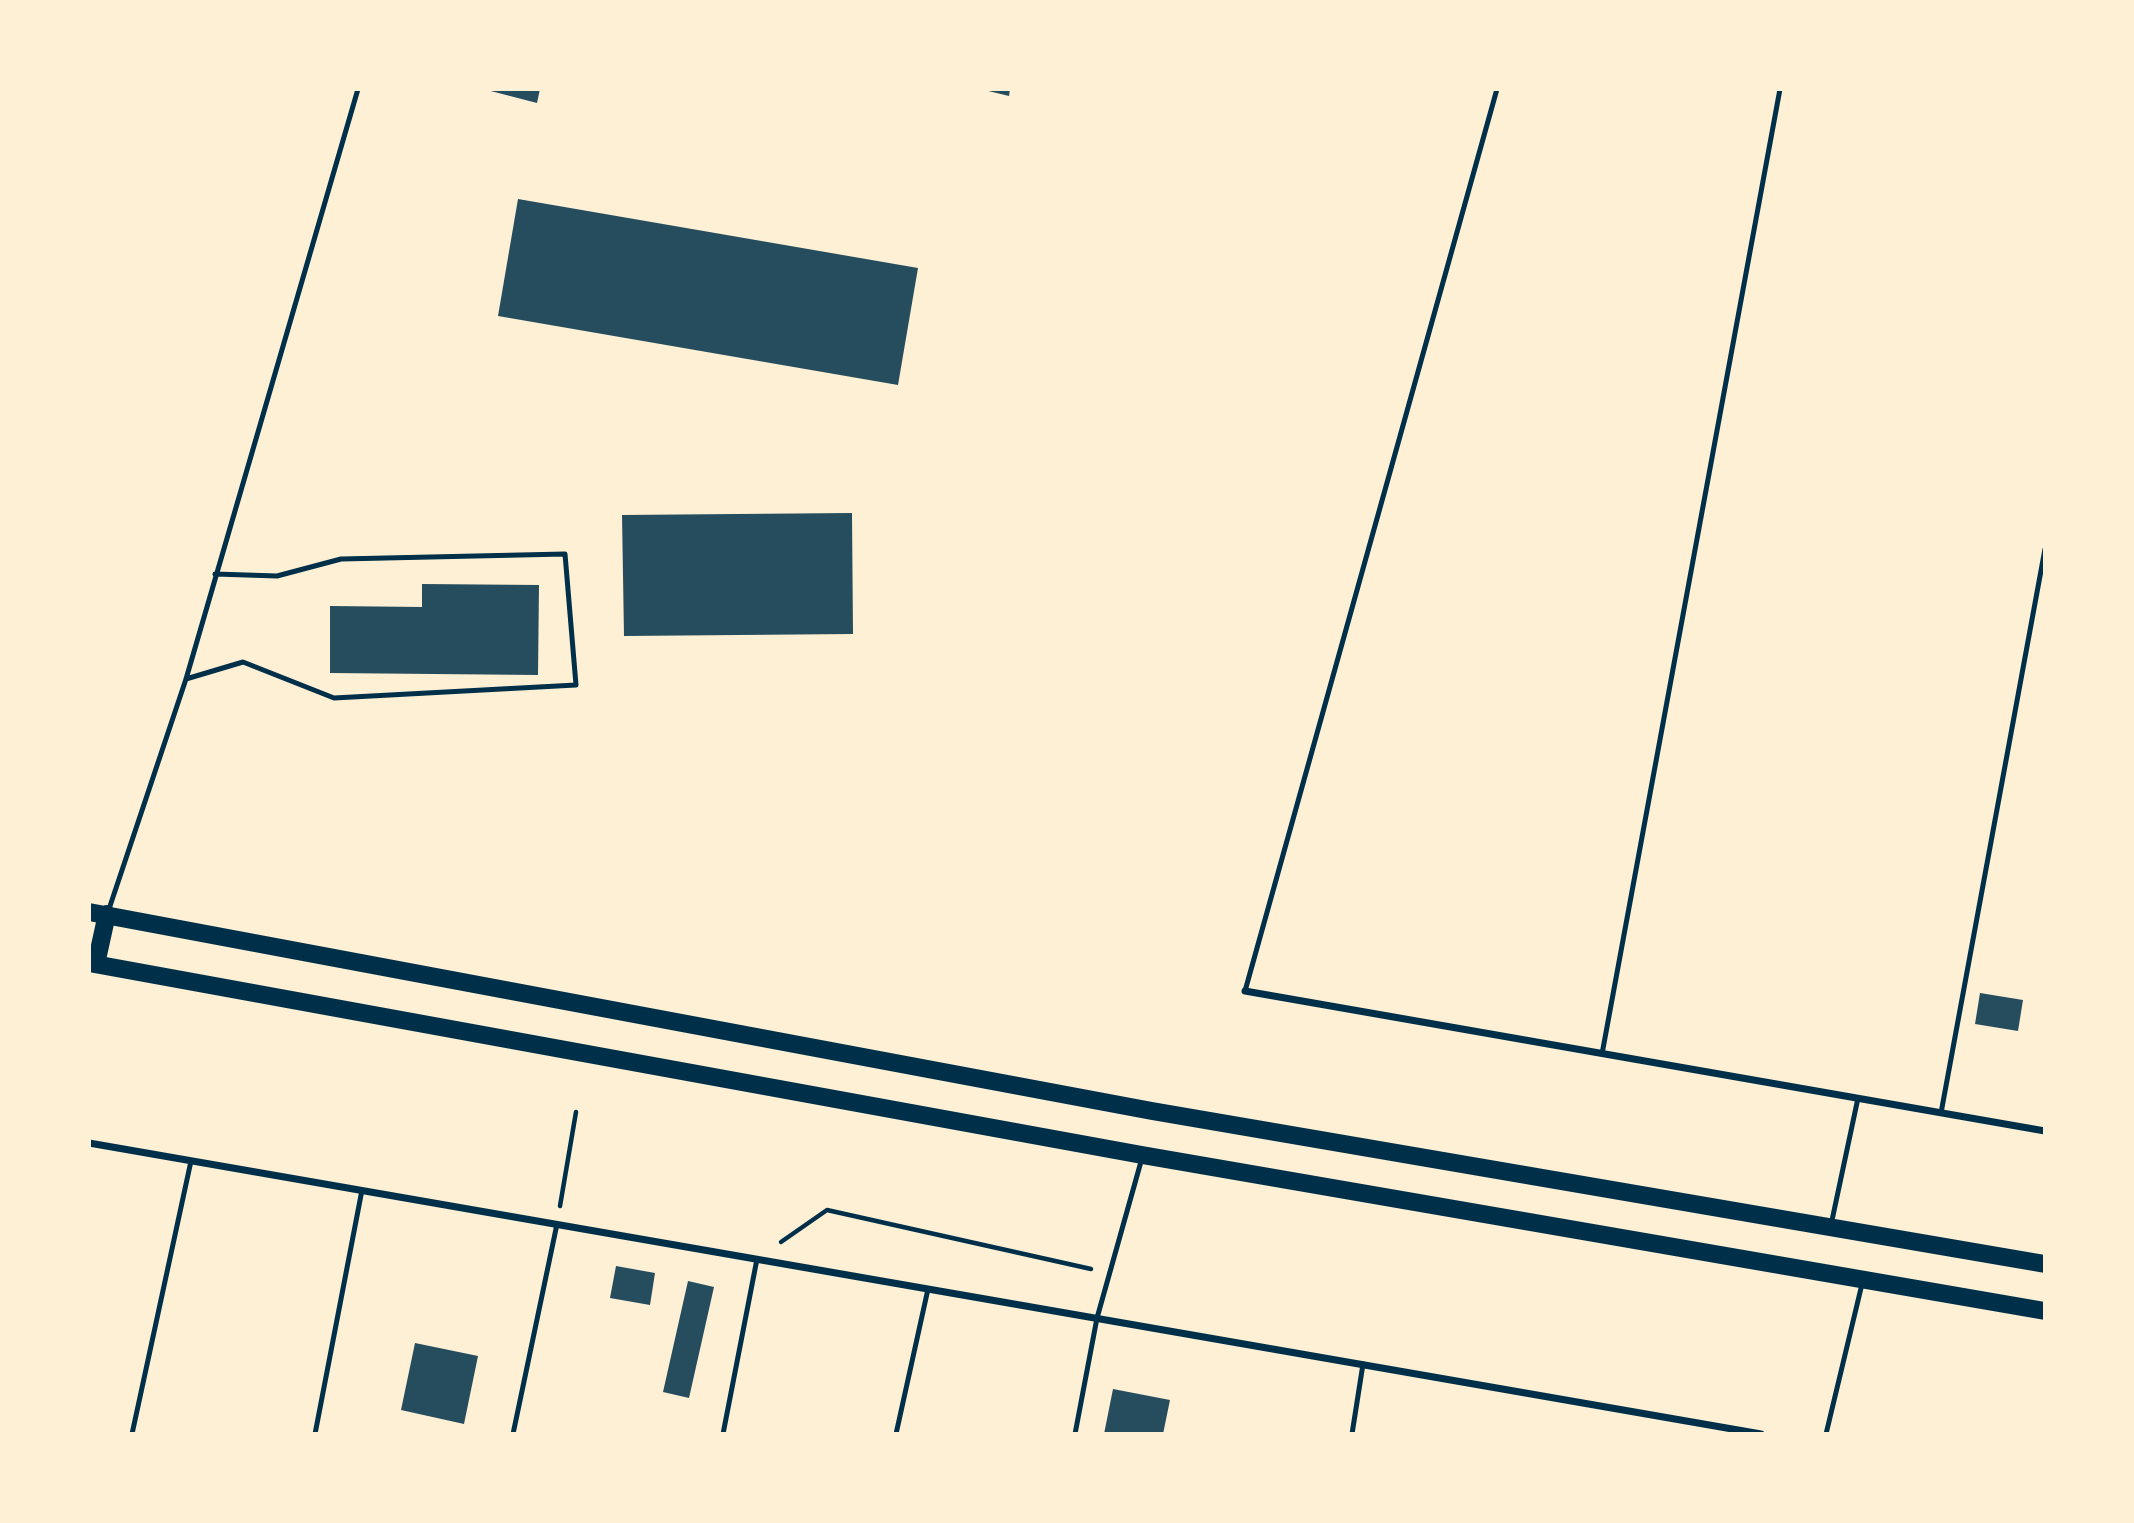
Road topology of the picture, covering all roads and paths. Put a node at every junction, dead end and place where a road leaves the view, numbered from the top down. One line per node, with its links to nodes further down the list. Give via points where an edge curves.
1 (358, 89): 5 (lane)
2 (1497, 89): 10 (lane)
3 (1780, 89): 11 (lane)
4 (2045, 549): 14 (lane)
5 (215, 574): 6 (lane); 6 (lane, via 277,576 341,559 565,554 576,685 334,698 243,662)
6 (186, 679): 8 (lane)
7 (89, 912): 8 (main road)
8 (107, 915): 9 (main road); 21 (main road, via 1152,1111)
9 (92, 964): 17 (main road)
10 (1245, 991): 11 (street)
11 (1602, 1054): 12 (street)
12 (1858, 1098): 14 (street); 21 (lane)
13 (576, 1112): 20 (path)
14 (1941, 1113): 15 (street)
15 (2045, 1131)
16 (89, 1143): 18 (street)
17 (1142, 1155): 24 (lane); 25 (main road)
18 (191, 1161): 19 (street); 31 (lane)
19 (362, 1190): 20 (street); 32 (lane)
20 (557, 1224): 22 (street); 33 (lane)
21 (1830, 1228): 23 (main road)
22 (757, 1259): 24 (path, via 827,1210); 26 (street); 34 (lane)
23 (2045, 1265)
24 (1109, 1273): 28 (lane)
25 (1863, 1280): 27 (main road); 40 (lane)
26 (928, 1289): 28 (street); 35 (lane)
27 (2045, 1311)
28 (1097, 1318): 29 (street); 36 (lane)
29 (1363, 1364): 30 (street); 37 (lane)
30 (1705, 1424): 38 (lane); 39 (street)
31 (132, 1434)
32 (315, 1434)
33 (513, 1434)
34 (723, 1434)
35 (896, 1434)
36 (1075, 1434)
37 (1352, 1434)
38 (1704, 1434)
39 (1761, 1434)
40 (1826, 1434)

